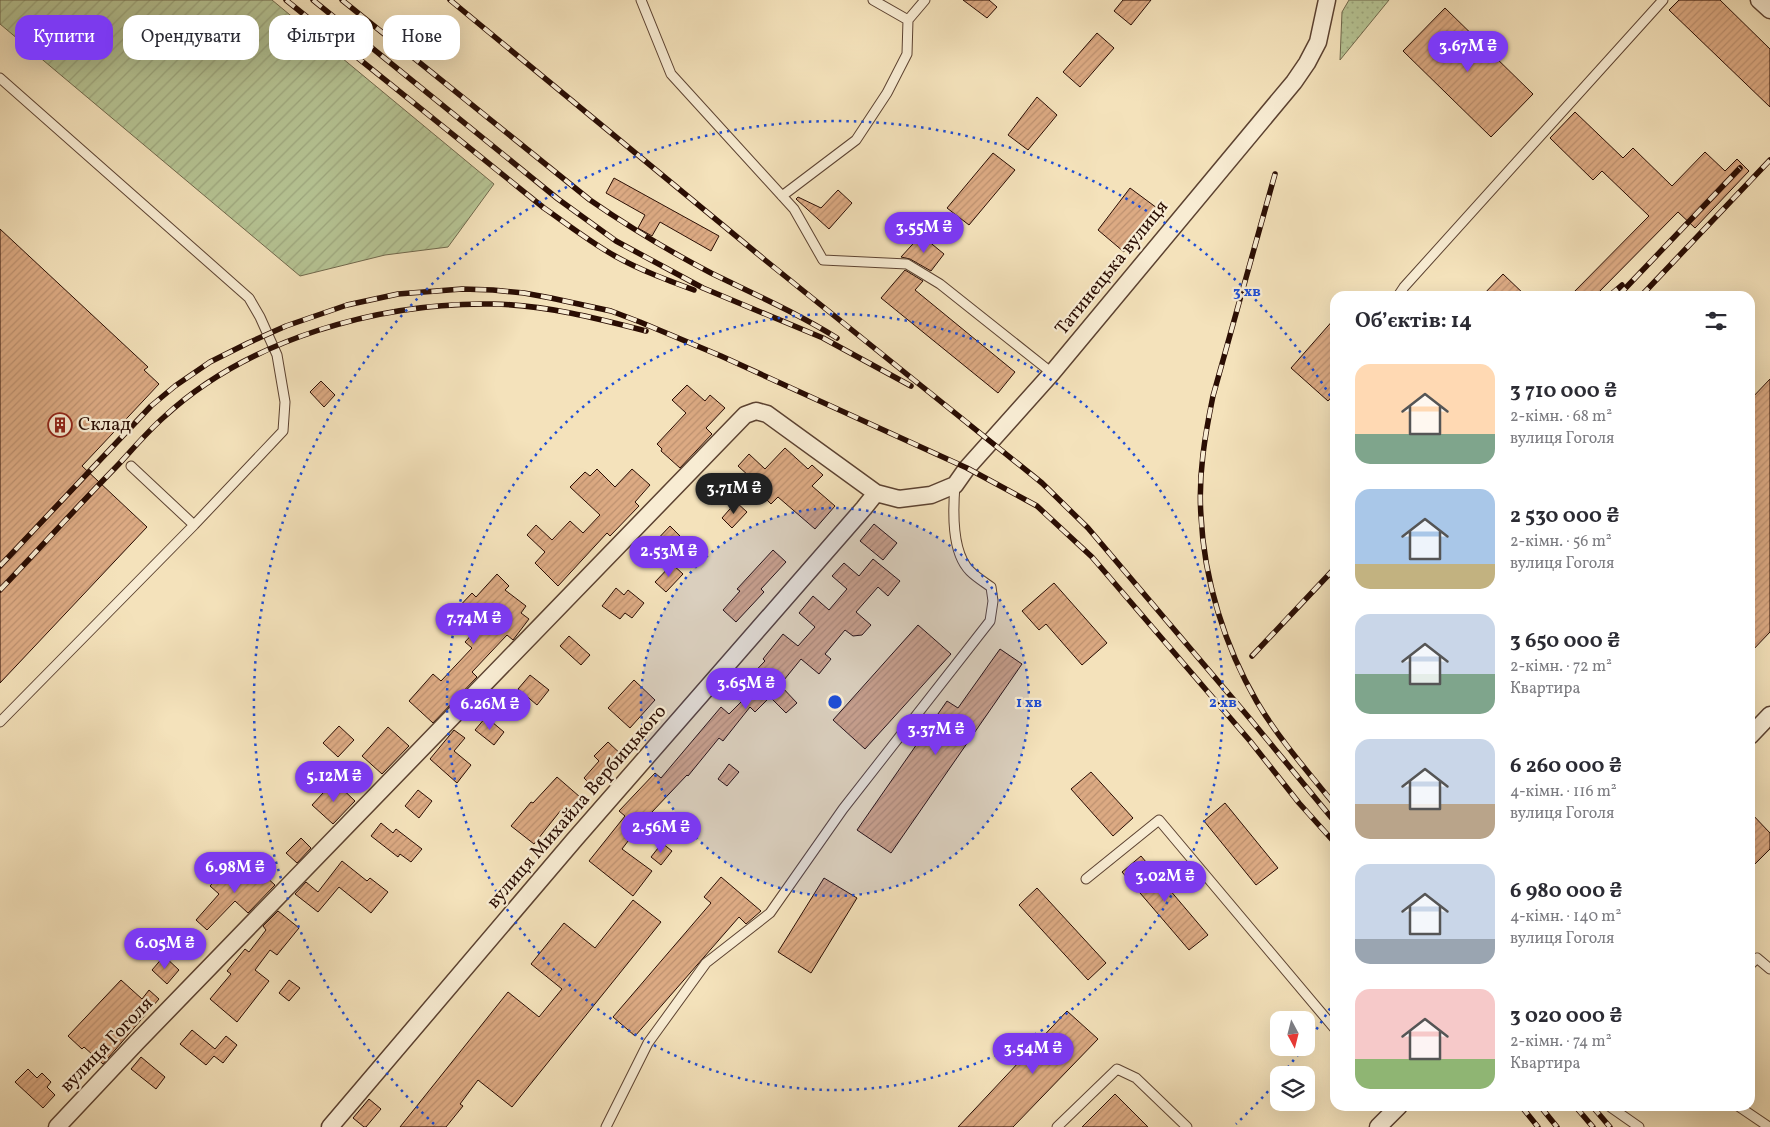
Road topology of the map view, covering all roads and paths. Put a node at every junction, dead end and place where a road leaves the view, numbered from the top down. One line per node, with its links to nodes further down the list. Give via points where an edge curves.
1 (641, 0): 10 (lane, via 671,74)
2 (873, 0): 8 (lane)
3 (925, 0): 8 (lane)
4 (1327, 0): 12 (street, Татинецька вулиця, via 1318,42 1294,82)
5 (1663, 0): 11 (lane)
6 (1760, 0): 7 (street)
7 (1770, 10)
8 (908, 20): 10 (lane, via 907,54 887,93 856,140)
9 (0, 78): 16 (lane, via 249,298 277,355 285,402 282,431)
10 (782, 196): 12 (lane, via 794,209 823,260 907,264 940,284)
11 (1401, 291)
12 (1052, 373): 14 (street, Татинецька вулиця)
13 (131, 466): 16 (lane)
14 (955, 485): 15 (street, via 920,497 899,499); 29 (lane, via 954,536 968,570 991,587 990,621 843,808 770,913 706,963 648,1043)
15 (876, 493): 27 (street, вулиця Гоголя, via 766,414 756,411 745,415); 28 (street, вулиця Михайла Вербицького, via 575,838)
16 (194, 525): 18 (lane)
17 (1770, 715): 19 (street)
18 (0, 722)
19 (1755, 731)
20 (1086, 879): 23 (lane, via 1159,820)
21 (1755, 961): 22 (lane, via 1758,958)
22 (1770, 969)
23 (1330, 1023)
24 (1394, 1111): 32 (street)
25 (1616, 1111): 33 (lane)
26 (1745, 1111): 34 (lane)
27 (57, 1127)
28 (330, 1127)
29 (606, 1127)
30 (1058, 1127): 31 (lane, via 1117,1069 1136,1078)
31 (1187, 1127)
32 (1378, 1127)
33 (1639, 1127)
34 (1769, 1127)

